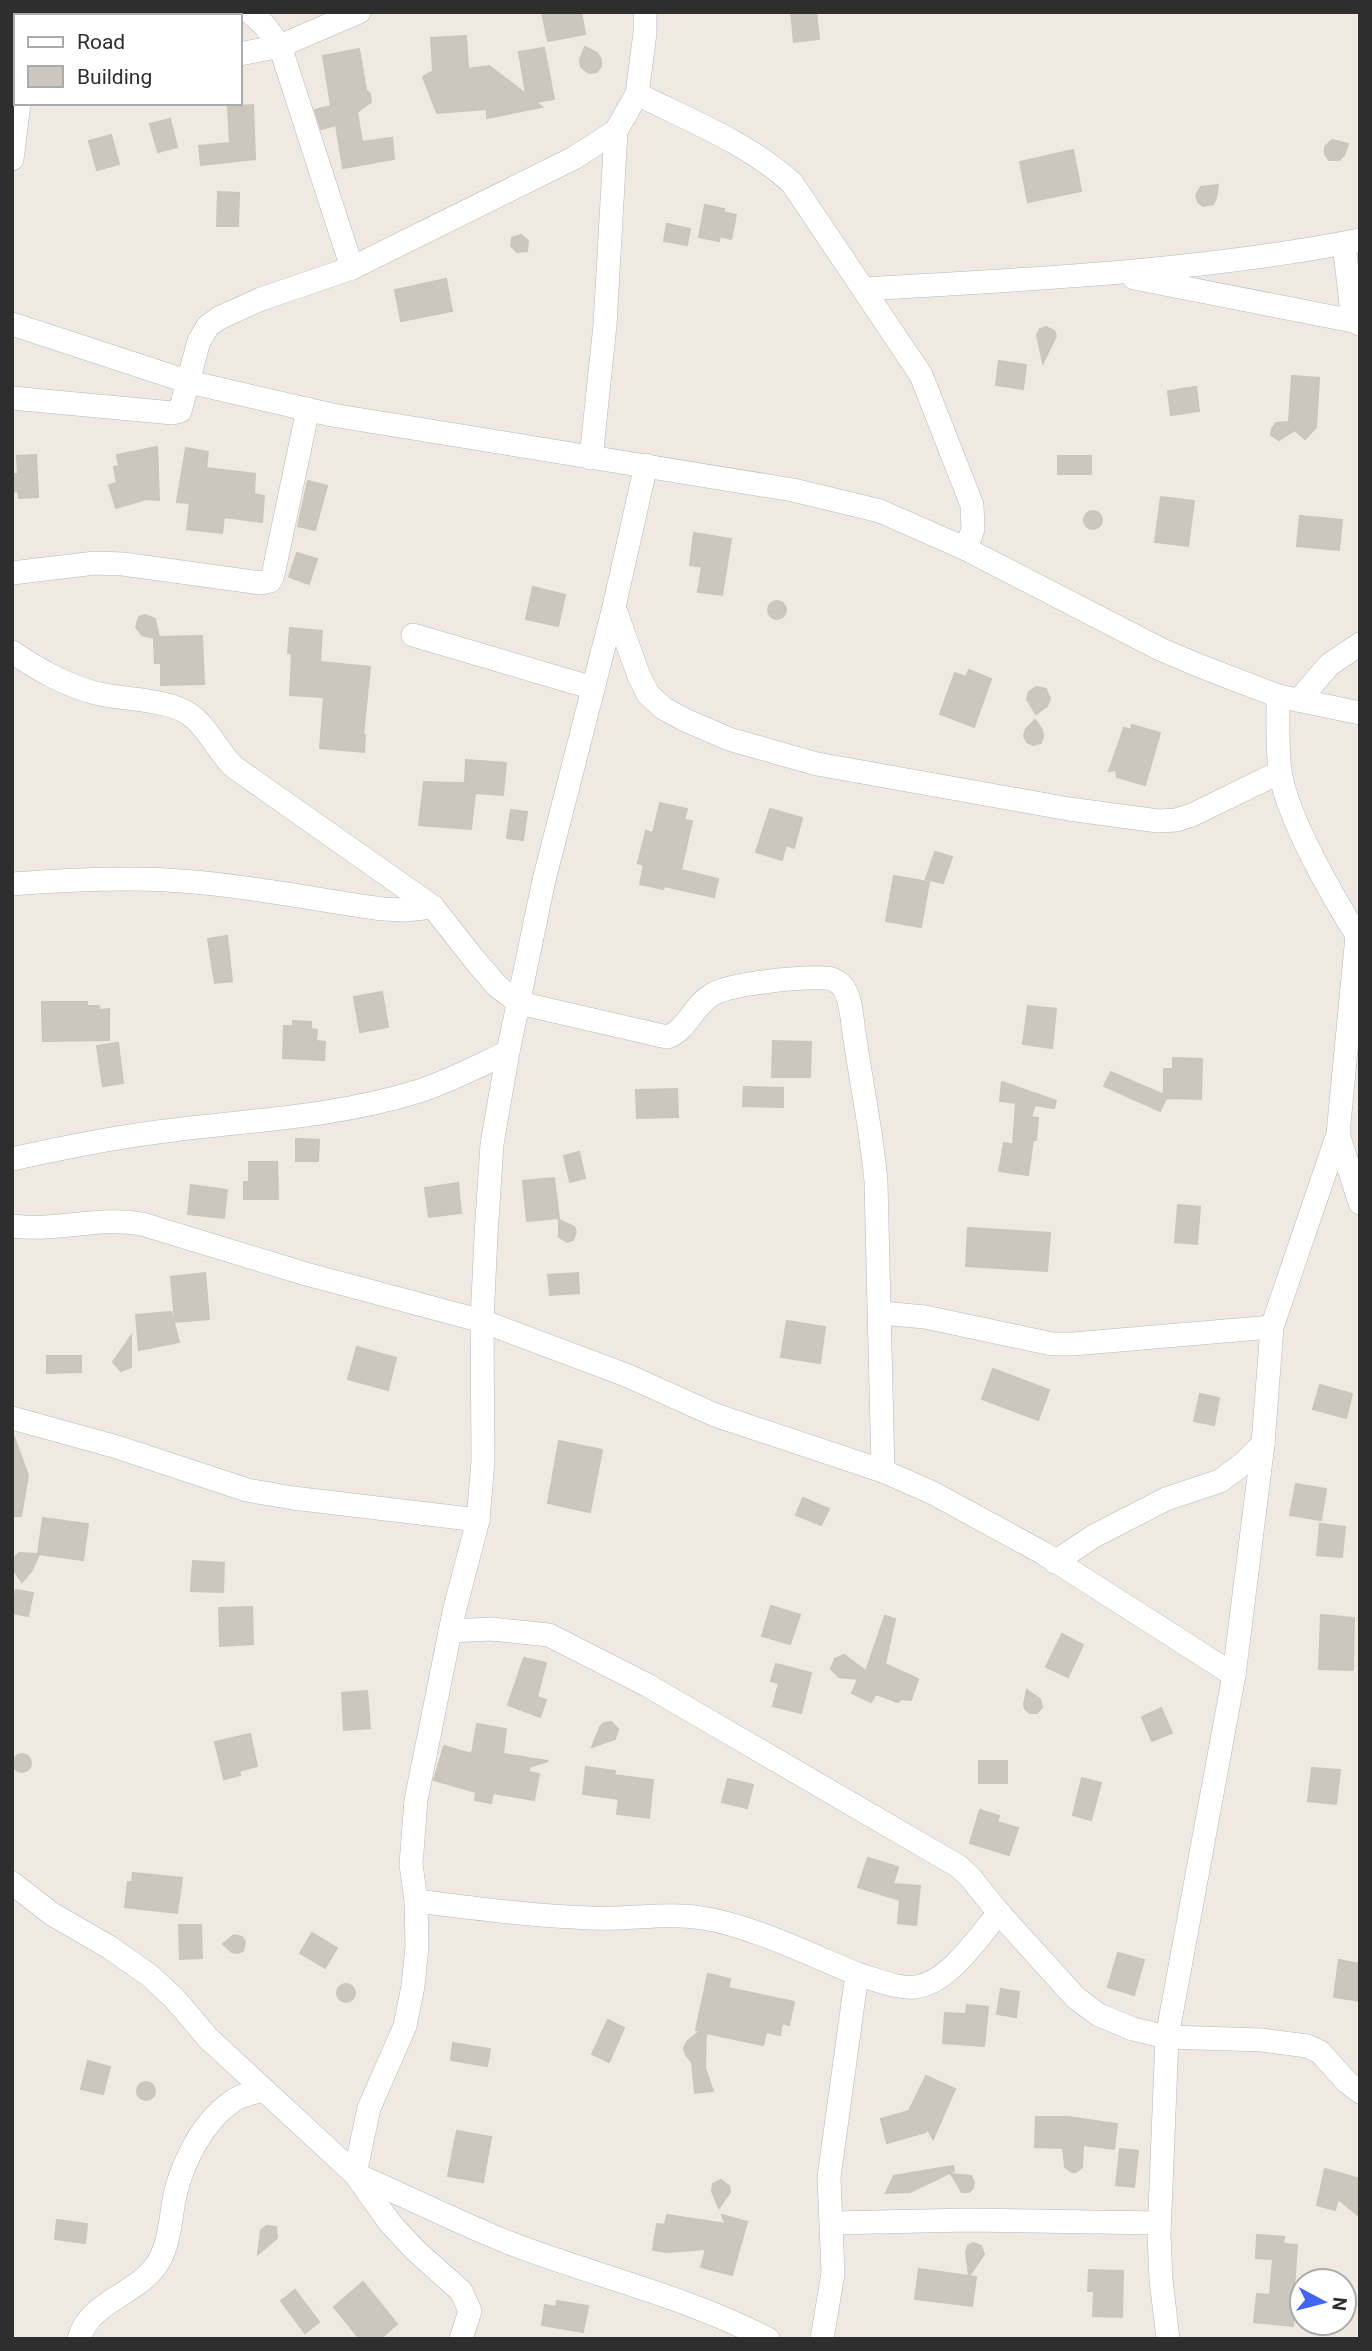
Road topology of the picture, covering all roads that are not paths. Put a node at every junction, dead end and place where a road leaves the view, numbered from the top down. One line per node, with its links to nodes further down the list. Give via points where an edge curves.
1 (250, 12): 4 (street)
2 (359, 12): 4 (street)
3 (645, 12): 6 (street)
4 (280, 46): 5 (street); 11 (street)
5 (242, 54)
6 (637, 94): 8 (street); 13 (street, via 774,166 792,183)
7 (19, 105): 9 (street)
8 (615, 131): 11 (street, via 574,158); 19 (street, via 605,325)
9 (12, 159)
10 (1352, 242): 12 (street, via 1284,255); 14 (street)
11 (352, 268): 16 (street, via 219,318 199,341)
12 (1110, 274): 13 (street); 14 (street)
13 (865, 289): 21 (street, via 921,375 944,429 972,505 974,529)
14 (1356, 323)
15 (12, 324): 16 (street)
16 (189, 382): 17 (street, via 182,408 173,413); 18 (street)
17 (12, 398)
18 (308, 410): 19 (street); 22 (street, via 270,580 261,583 104,564)
19 (591, 458): 20 (street)
20 (646, 465): 21 (street, via 840,500 880,511); 23 (street)
21 (966, 549): 28 (street, via 1160,649)
22 (12, 573)
23 (614, 607): 27 (street); 30 (street, via 639,676 648,694 663,708 729,739 817,764 1158,821 1192,815)
24 (413, 635): 27 (street)
25 (1359, 645): 28 (street)
26 (12, 652): 32 (street, via 80,688 188,713 234,767)
27 (593, 688): 34 (street, via 544,880)
28 (1288, 698): 29 (street); 30 (street)
29 (1360, 713)
30 (1280, 772): 33 (street, via 1301,830)
31 (12, 884): 32 (street, via 165,880 383,909)
32 (433, 907): 34 (street, via 497,986)
33 (1359, 938): 36 (street)
34 (519, 1003): 35 (street); 40 (street, via 667,1037 682,1029 697,1006 730,988 825,978 840,984 850,1012 873,1149)
35 (508, 1052): 37 (street, via 416,1092 365,1104 77,1144); 41 (street, via 492,1144)
36 (1338, 1134): 38 (street); 42 (street)
37 (12, 1158)
38 (1360, 1203)
39 (12, 1226): 41 (street, via 142,1223 306,1274)
40 (881, 1313): 42 (street, via 925,1317 1052,1344); 45 (street)
41 (482, 1321): 45 (street, via 626,1375 715,1415); 46 (street, via 483,1461)
42 (1272, 1327): 44 (street)
43 (12, 1418): 46 (street, via 247,1490)
44 (1263, 1444): 47 (street, via 1220,1481 1155,1504); 49 (street)
45 (883, 1471): 47 (street, via 979,1517)
46 (478, 1520): 48 (street)
47 (1055, 1562): 49 (street)
48 (450, 1631): 51 (street, via 415,1800 411,1864); 52 (street, via 549,1634 647,1685 958,1866)
49 (1234, 1675): 54 (street)
50 (12, 1883): 55 (street, via 149,1975)
51 (415, 1901): 53 (street, via 594,1919 704,1918 750,1931); 57 (street, via 417,1947 405,2026 369,2108)
52 (999, 1913): 53 (street, via 955,1965 930,1983 897,1985); 54 (street, via 1082,2003 1117,2023)
53 (858, 1974): 58 (street, via 829,2177)
54 (1167, 2037): 56 (street, via 1307,2046 1320,2052); 59 (street)
55 (263, 2090): 57 (street); 60 (street, via 233,2101 214,2118 183,2172 156,2265 140,2283 94,2313)
56 (1360, 2092)
57 (355, 2174): 61 (street, via 390,2223 461,2291 470,2311); 62 (street, via 513,2244 689,2303)
58 (832, 2223): 59 (street); 63 (street, via 833,2273)
59 (1159, 2223): 64 (street)
60 (79, 2339)
61 (462, 2339)
62 (768, 2339)
63 (822, 2339)
64 (1168, 2339)

